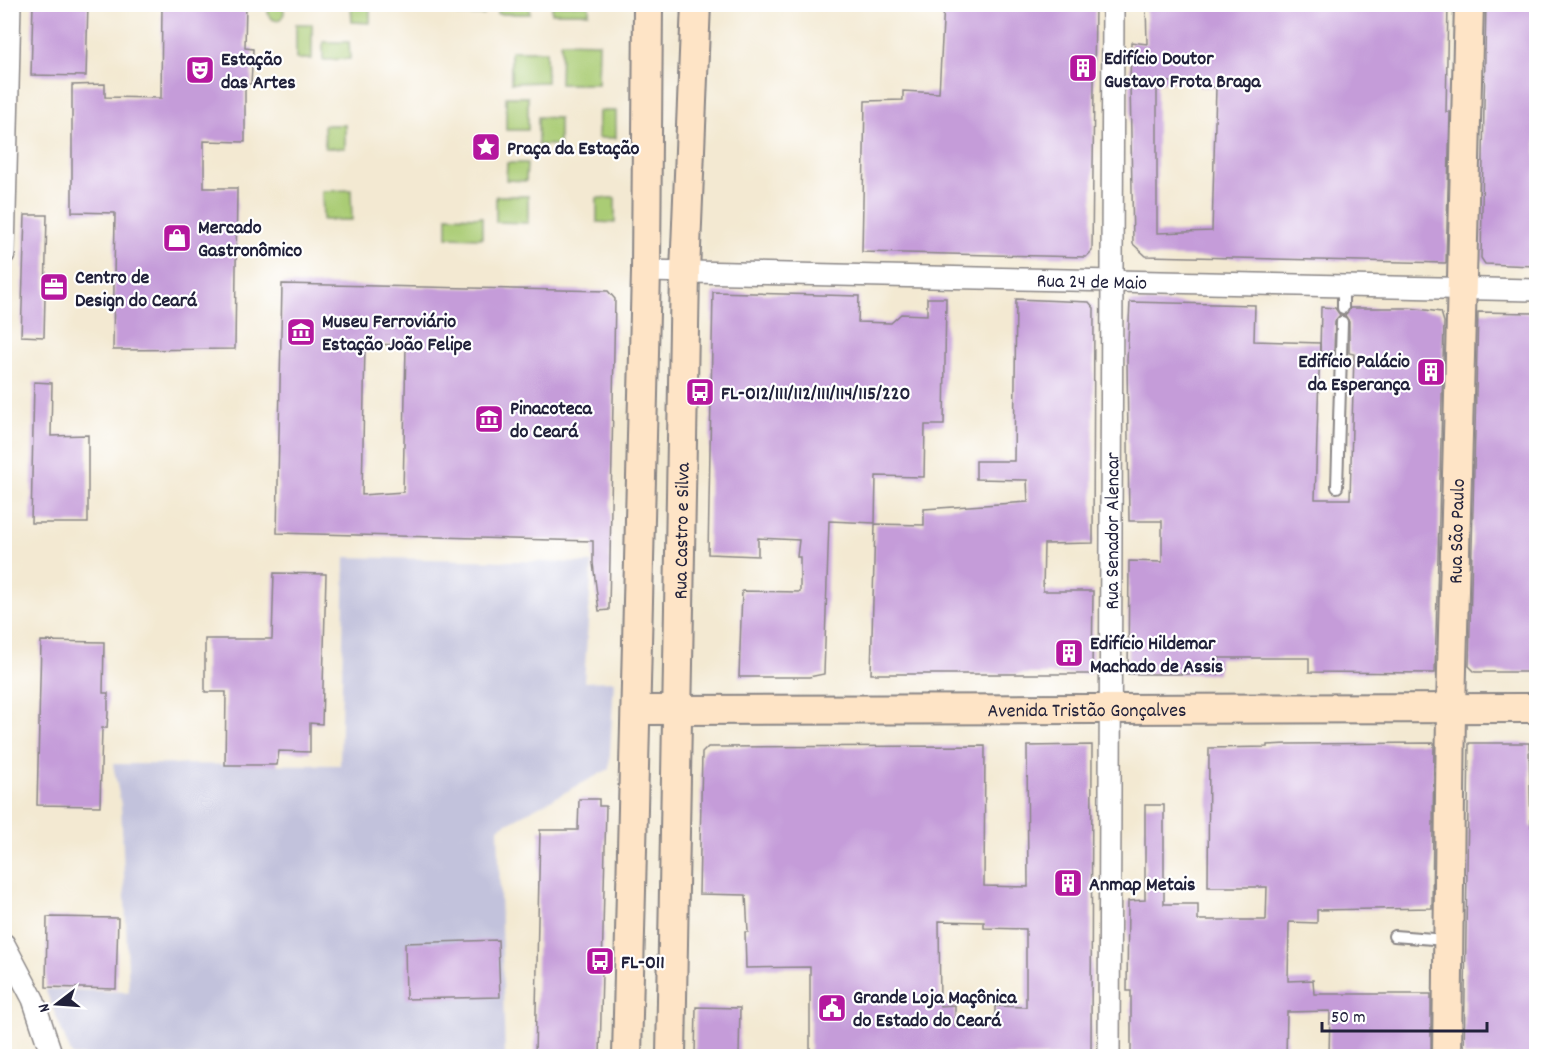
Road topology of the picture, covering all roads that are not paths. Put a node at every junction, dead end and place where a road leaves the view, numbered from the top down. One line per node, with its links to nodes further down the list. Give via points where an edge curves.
1 (10, 4): 6 (street)
2 (648, 4): 7 (street, Rua Castro e Silva)
3 (696, 4): 8 (street, Rua Castro e Silva)
4 (1113, 4): 9 (street, Rua Senador Alencar)
5 (1469, 4): 11 (street, Rua São Paulo)
6 (4, 254)
7 (646, 271): 8 (street, Rua 24 de Maio); 18 (street, Rua Castro e Silva)
8 (685, 272): 9 (street, Rua 24 de Maio); 19 (street, Rua Castro e Silva)
9 (1112, 281): 10 (street, Rua 24 de Maio); 20 (street, Rua Senador Alencar)
10 (1344, 286): 11 (street, Rua 24 de Maio); 13 (lane)
11 (1463, 289): 12 (street, Rua 24 de Maio); 17 (street, Rua São Paulo)
12 (1536, 290)
13 (1343, 308)
14 (1342, 322): 15 (lane)
15 (1337, 487)
16 (1536, 708): 17 (street, Avenida Tristão Gonçalves)
17 (1451, 709): 20 (street, Avenida Tristão Gonçalves); 22 (street, Rua São Paulo)
18 (637, 710): 19 (street, Avenida Tristão Gonçalves); 25 (street, Rua Castro e Silva)
19 (678, 710): 20 (street, Avenida Tristão Gonçalves); 26 (street, Rua Castro e Silva)
20 (1109, 710): 27 (street, Rua Senador Alencar)
21 (1394, 936): 22 (lane)
22 (1449, 940): 28 (street, Rua São Paulo)
23 (4, 944): 24 (street, via 33,999)
24 (52, 1056)
25 (627, 1056)
26 (671, 1056)
27 (1109, 1056)
28 (1447, 1056)

